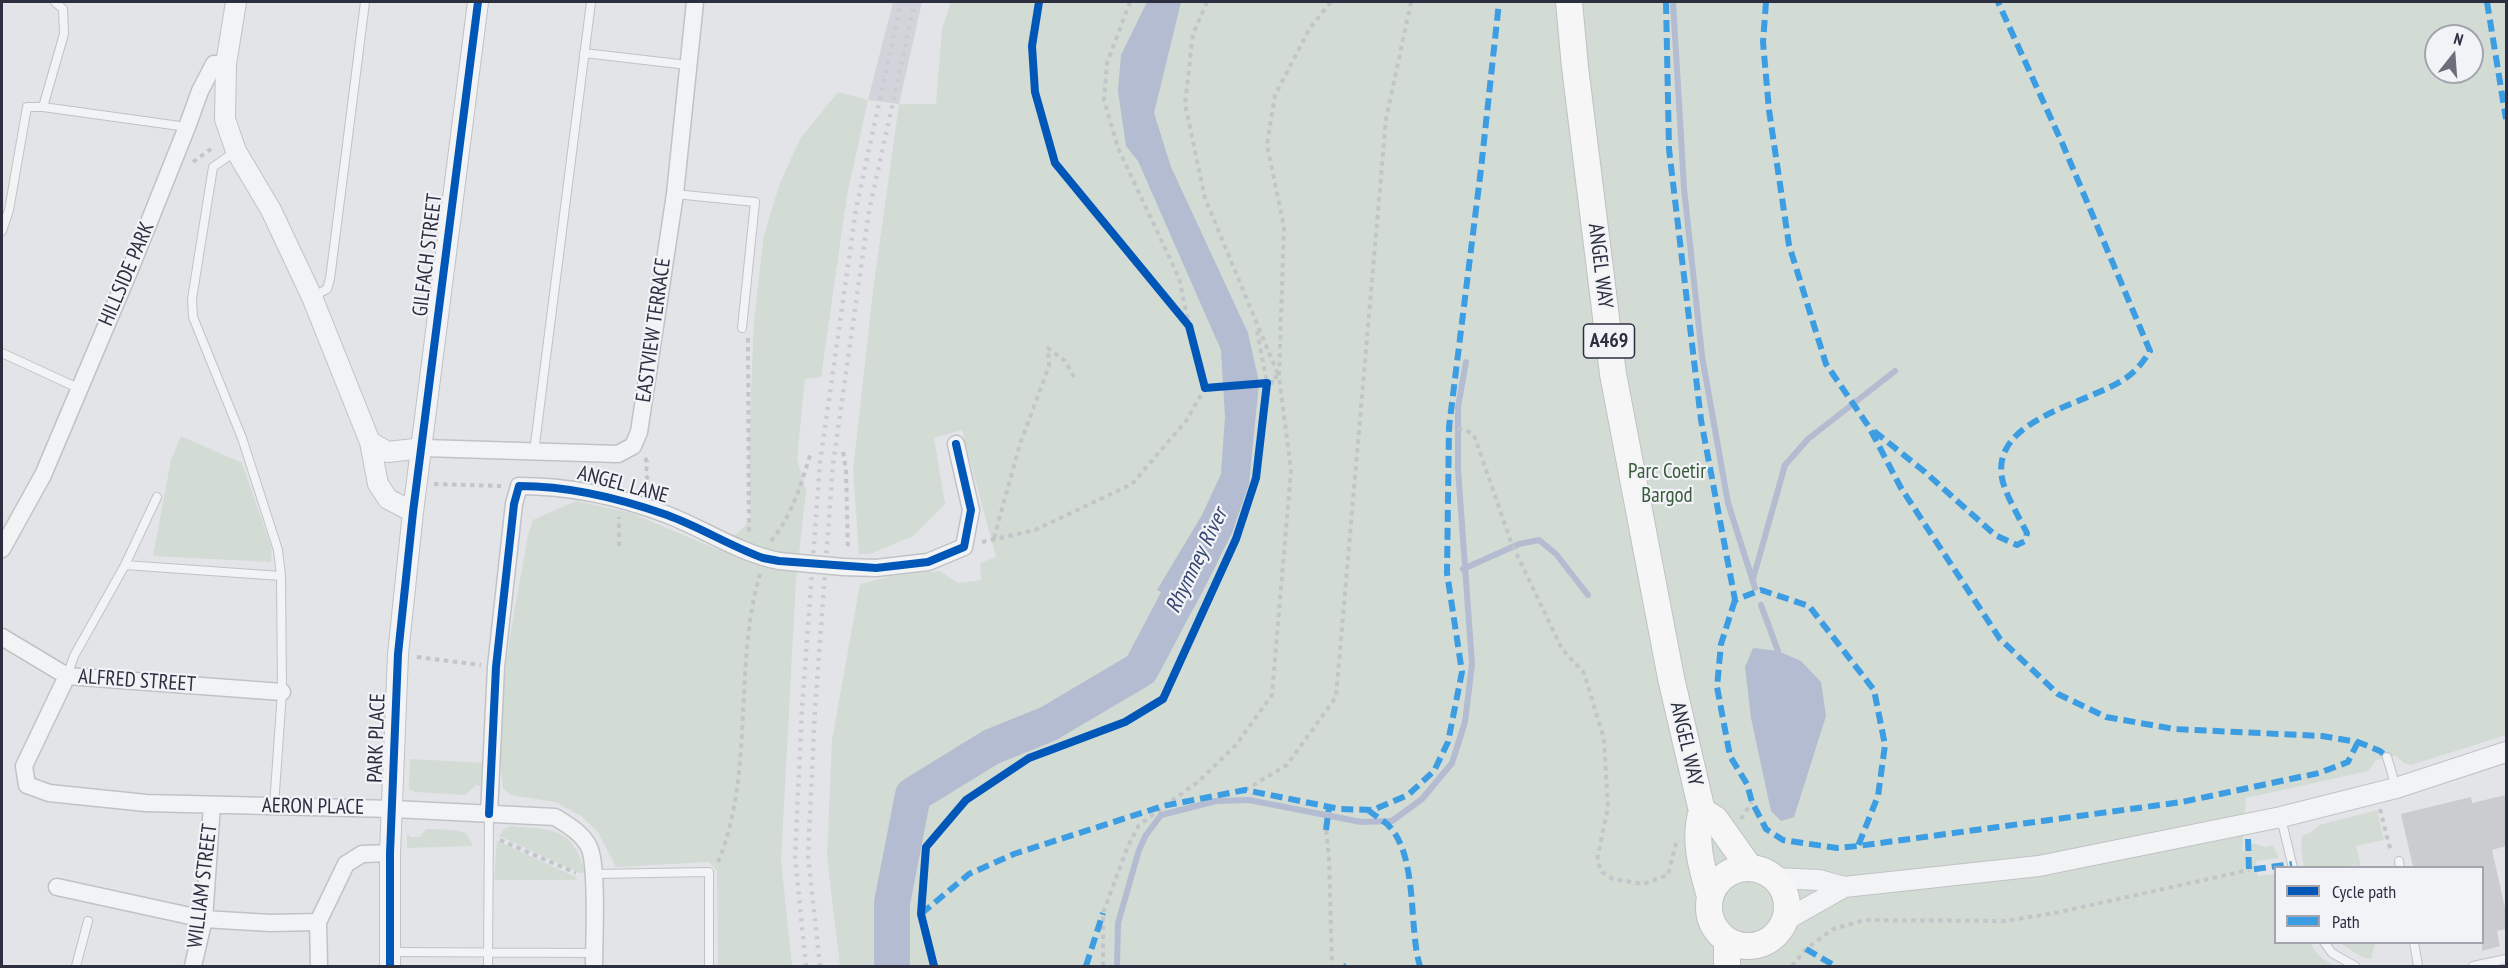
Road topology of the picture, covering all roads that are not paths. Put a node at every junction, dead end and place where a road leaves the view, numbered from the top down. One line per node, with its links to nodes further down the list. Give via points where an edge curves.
1 (55, 2): 11 (lane, via 63,9 64,34)
2 (236, 2): 9 (street)
3 (365, 2): 16 (lane, via 330,279 327,289)
4 (478, 2): 22 (street, GILFACH STREET)
5 (591, 2): 8 (lane)
6 (695, 2): 10 (street, EASTVIEW TERRACE)
7 (1569, 2): 38 (main road, ANGEL WAY / A469, via 1613,375 1671,678)
8 (584, 53): 10 (lane); 23 (lane)
9 (226, 64): 12 (street, HILLSIDE PARK, via 214,64); 13 (street, via 225,119)
10 (688, 65): 14 (street, EASTVIEW TERRACE)
11 (43, 107): 12 (lane); 15 (lane, via 27,107)
12 (187, 127): 19 (street, HILLSIDE PARK)
13 (236, 151): 16 (street, via 271,210); 28 (lane, via 213,166 192,299 193,317 242,438 278,550)
14 (675, 194): 17 (lane, via 755,202); 23 (street, EASTVIEW TERRACE, via 639,432 633,446 618,454)
15 (2, 231)
16 (312, 297): 20 (street)
17 (742, 328)
18 (2, 353): 19 (lane)
19 (78, 388): 26 (street, HILLSIDE PARK, via 43,475)
20 (370, 442): 22 (street, via 388,452); 25 (street, via 378,484 388,499)
21 (956, 444): 39 (street, ANGEL LANE, bridge, via 972,510 964,547 928,562 876,568 771,560 637,506 554,486 519,486 496,667)
22 (423, 448): 23 (street, EASTVIEW TERRACE); 25 (street, GILFACH STREET)
23 (534, 452)
24 (157, 498): 27 (lane)
25 (413, 512): 37 (street, PARK PLACE, via 398,654)
26 (2, 549)
27 (125, 565): 28 (lane); 30 (lane, via 74,656)
28 (281, 576): 31 (lane)
29 (2, 637): 30 (street, ALFRED STREET)
30 (67, 676): 31 (street, ALFRED STREET); 35 (street, AERON PLACE, via 24,766 27,785 60,794)
31 (282, 693): 36 (lane)
32 (2506, 752): 34 (street)
33 (2387, 757): 34 (lane)
34 (2396, 788): 40 (street)
35 (212, 805): 36 (street, AERON PLACE); 49 (street, WILLIAM STREET)
36 (274, 806): 37 (street, AERON PLACE)
37 (393, 809): 39 (street, AERON PLACE); 41 (street, PARK PLACE)
38 (1702, 811): 43 (main road, ANGEL WAY, via 1715,819); 48 (main road, ANGEL WAY / A469, via 1697,828)
39 (489, 814): 44 (street, AERON PLACE, via 555,817 574,828 590,848); 57 (lane)
40 (2281, 818): 42 (lane); 47 (street, via 2038,866)
41 (390, 853): 52 (street, via 362,854 346,864); 58 (street, PARK PLACE)
42 (2293, 866)
43 (1749, 867): 45 (main road); 48 (main road, via 1725,875)
44 (594, 878): 60 (street, AERON PLACE); 65 (lane, via 709,872)
45 (1774, 878): 47 (street, via 1819,880); 50 (main road, via 1786,897)
46 (57, 887): 49 (street)
47 (1844, 887): 50 (street)
48 (1710, 896): 53 (main road, A469, via 1711,922)
49 (204, 919): 52 (street); 62 (street, WILLIAM STREET)
50 (1786, 920): 54 (main road)
51 (88, 921): 61 (lane)
52 (318, 922): 63 (street)
53 (1727, 941): 54 (main road, via 1748,947); 66 (main road)
54 (1769, 941): 67 (main road)
55 (2325, 944): 68 (lane, via 2332,953)
56 (2414, 944): 69 (lane)
57 (488, 953): 58 (lane); 60 (lane); 64 (lane)
58 (390, 959)
59 (2506, 959): 70 (lane)
60 (594, 960)
61 (76, 966)
62 (193, 966)
63 (319, 966)
64 (488, 966)
65 (709, 966)
66 (1727, 966)
67 (1756, 966)
68 (2355, 966)
69 (2418, 966)
70 (2474, 966)

